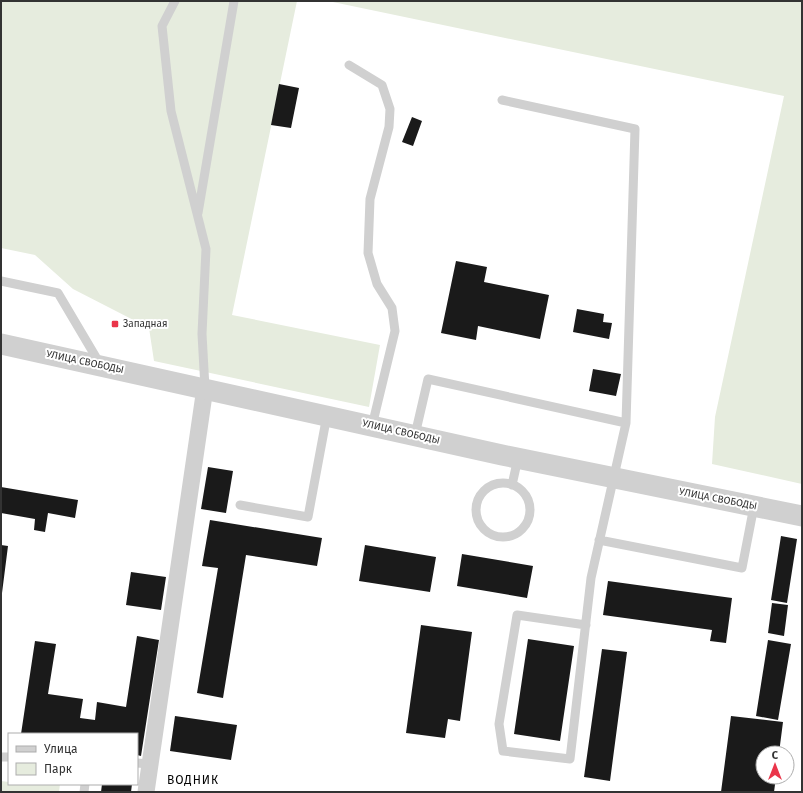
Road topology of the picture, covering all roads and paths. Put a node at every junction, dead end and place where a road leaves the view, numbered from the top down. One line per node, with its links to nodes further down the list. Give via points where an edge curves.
1 (175, 1): 5 (lane, via 162,26 171,111)
2 (234, 1): 5 (lane)
3 (349, 65): 12 (lane, via 382,85 390,109 389,127 370,200 368,253 377,284 392,308 395,330)
4 (502, 100): 11 (lane, via 635,129)
5 (198, 217): 9 (lane, via 206,249 202,334)
6 (1, 281): 8 (lane, via 58,293)
7 (1, 344): 8 (street, УЛИЦА СВОБОДЫ)
8 (101, 365): 9 (street, УЛИЦА СВОБОДЫ)
9 (205, 388): 10 (street, УЛИЦА СВОБОДЫ); 22 (street)
10 (327, 416): 12 (street, УЛИЦА СВОБОДЫ); 17 (lane, via 308,517)
11 (626, 423): 13 (lane, via 428,379); 15 (lane)
12 (372, 426): 13 (street, УЛИЦА СВОБОДЫ)
13 (415, 435): 14 (street, УЛИЦА СВОБОДЫ)
14 (518, 458): 15 (street, УЛИЦА СВОБОДЫ); 16 (lane)
15 (614, 478): 18 (street, УЛИЦА СВОБОДЫ); 20 (lane)
16 (512, 485): 16 (lane, via 526,496 529,505 526,523 521,530 510,536 489,533 482,528 478,520 476,504 486,489 503,483)
17 (240, 505)
18 (754, 506): 19 (street, УЛИЦА СВОБОДЫ); 20 (lane, via 742,568)
19 (802, 516)
20 (599, 540): 21 (lane, via 591,578)
21 (586, 625): 21 (lane, via 570,759 503,751 498,724 518,615)
22 (143, 763): 23 (street)
23 (146, 792)

